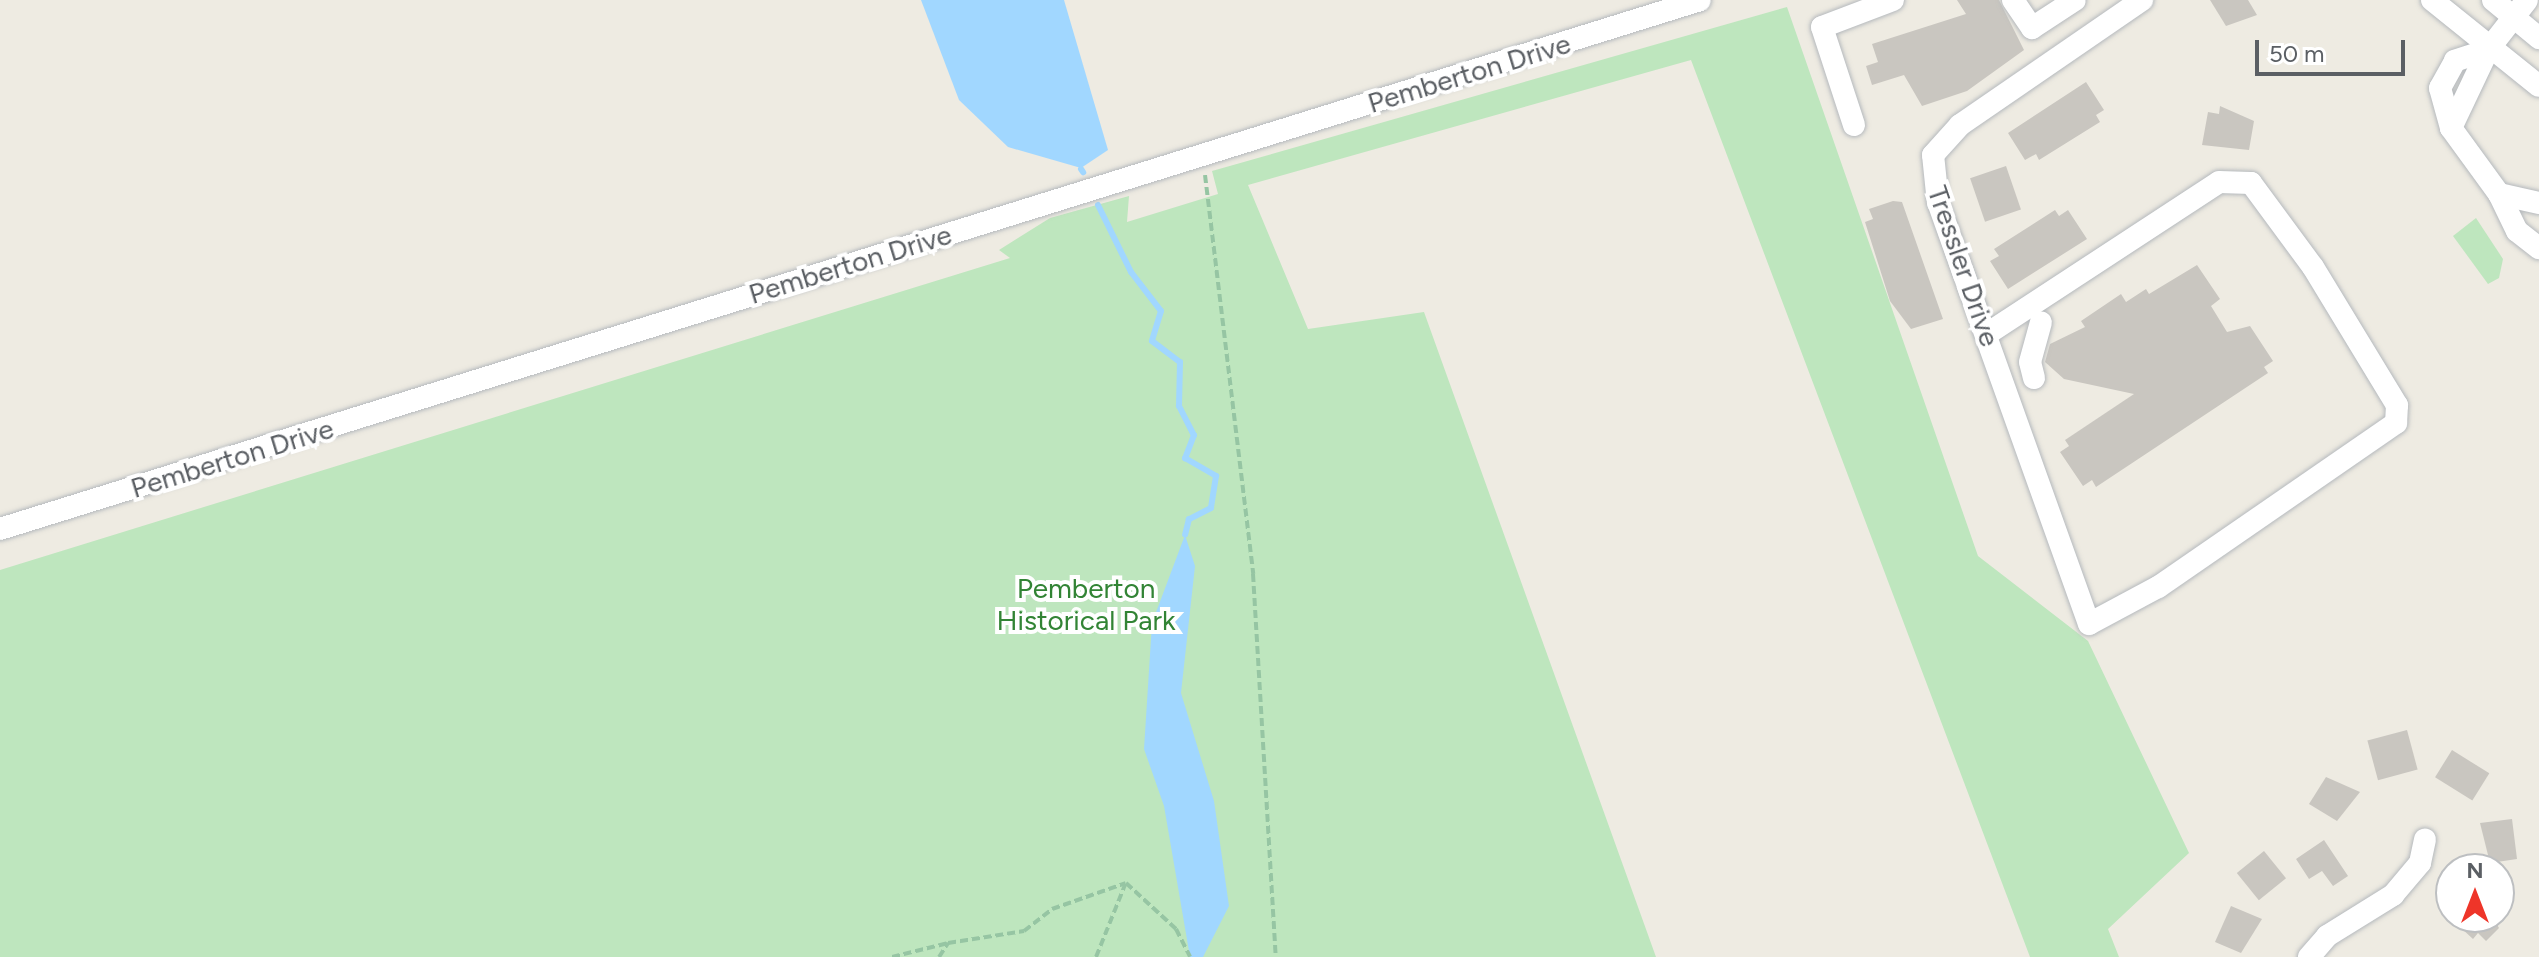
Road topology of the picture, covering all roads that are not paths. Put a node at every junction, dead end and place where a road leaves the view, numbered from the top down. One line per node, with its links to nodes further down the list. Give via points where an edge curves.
1 (1700, 0): 20 (street, Pemberton Drive)
2 (1893, 0): 13 (street, via 1822,27)
3 (2013, 0): 4 (street, via 2032,28)
4 (2075, 0)
5 (2142, 0): 17 (street, Tressler Drive, via 1960,125 1933,155 1938,203)
6 (2432, 0): 11 (street)
7 (2493, 0): 9 (street)
8 (2527, 0): 9 (street)
9 (2513, 18): 10 (street); 11 (street)
10 (2539, 38)
11 (2488, 50): 12 (street); 14 (street, via 2451,128)
12 (2539, 86)
13 (1854, 125)
14 (2499, 194): 15 (street); 16 (street, via 2517,231)
15 (2539, 203)
16 (2539, 248)
17 (1987, 334): 18 (street); 19 (street, Tressler Drive)
18 (2039, 341): 19 (street); 19 (street, Tressler Drive, via 2219,182 2251,183 2359,342 2397,405 2396,423 2158,587 2089,624)
19 (2015, 412)
20 (0, 529)
21 (2425, 840): 22 (street, via 2420,863 2393,895 2327,936)
22 (2309, 957)

